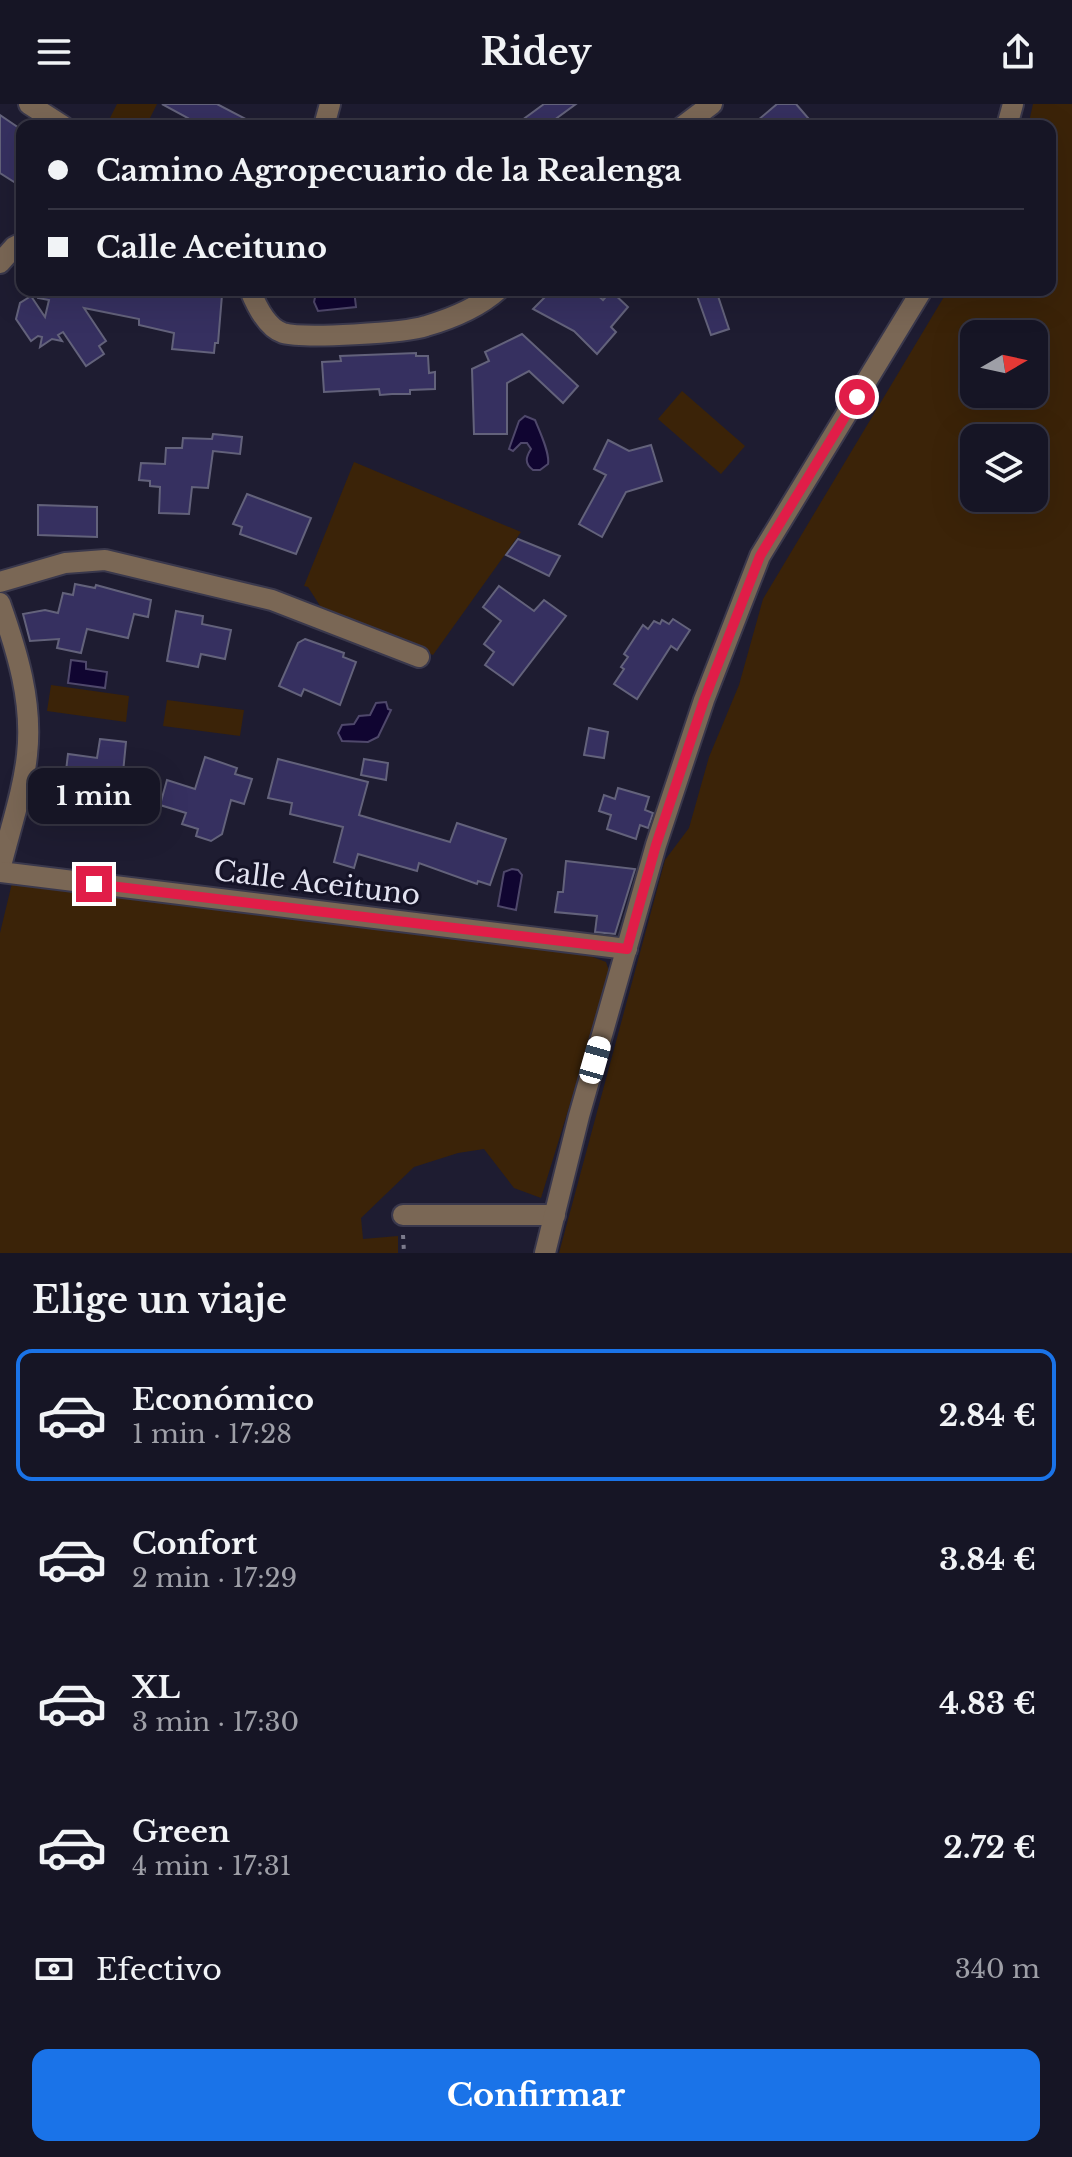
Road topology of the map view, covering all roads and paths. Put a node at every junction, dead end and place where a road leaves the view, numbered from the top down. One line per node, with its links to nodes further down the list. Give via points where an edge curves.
1 (29, 104): 3 (street)
2 (712, 104): 4 (street)
3 (54, 120)
4 (691, 120)
5 (16, 246): 6 (street)
6 (0, 263)
7 (252, 296): 8 (street, via 258,310 281,332 312,336 422,328)
8 (488, 296)
9 (918, 296): 14 (street, via 760,556 704,700)
10 (0, 582): 12 (street, via 65,563 105,560 272,600)
11 (0, 603): 13 (street, via 18,655 27,710 27,755)
12 (419, 657)
13 (0, 871): 14 (street, Calle Aceituno)
14 (627, 949): 16 (street)
15 (403, 1215): 16 (street)
16 (555, 1215): 17 (street)
17 (545, 1253)

